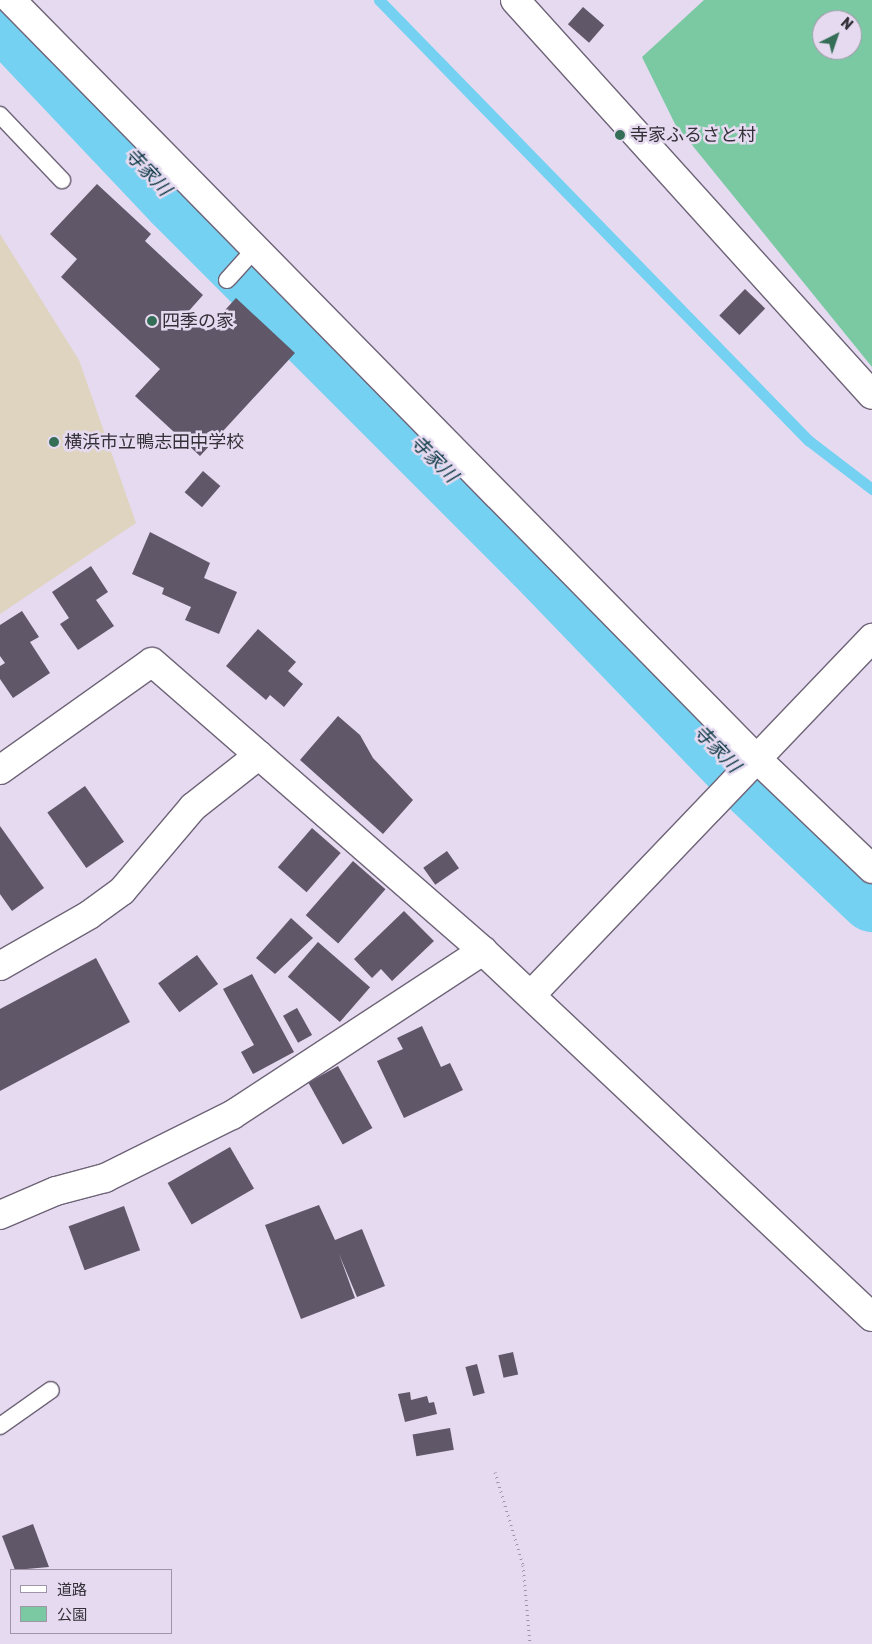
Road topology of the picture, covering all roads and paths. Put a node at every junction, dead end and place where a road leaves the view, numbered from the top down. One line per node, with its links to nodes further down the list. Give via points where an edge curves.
1 (11, 0): 5 (street)
2 (515, 0): 7 (street)
3 (0, 115): 4 (lane)
4 (62, 180)
5 (251, 254): 6 (lane); 10 (street)
6 (231, 276)
7 (872, 395)
8 (872, 638): 10 (street)
9 (259, 755): 11 (street, via 152,662); 13 (street); 14 (street, via 193,807 122,890 89,915)
10 (755, 757): 12 (street); 15 (street)
11 (0, 770)
12 (872, 869)
13 (483, 951): 15 (street); 16 (street, via 232,1115 105,1178 56,1191)
14 (0, 966)
15 (531, 995): 17 (street)
16 (0, 1215)
17 (872, 1317)
18 (51, 1390): 19 (lane)
19 (0, 1426)
20 (495, 1472): 21 (path, via 522,1565)
21 (530, 1644)

